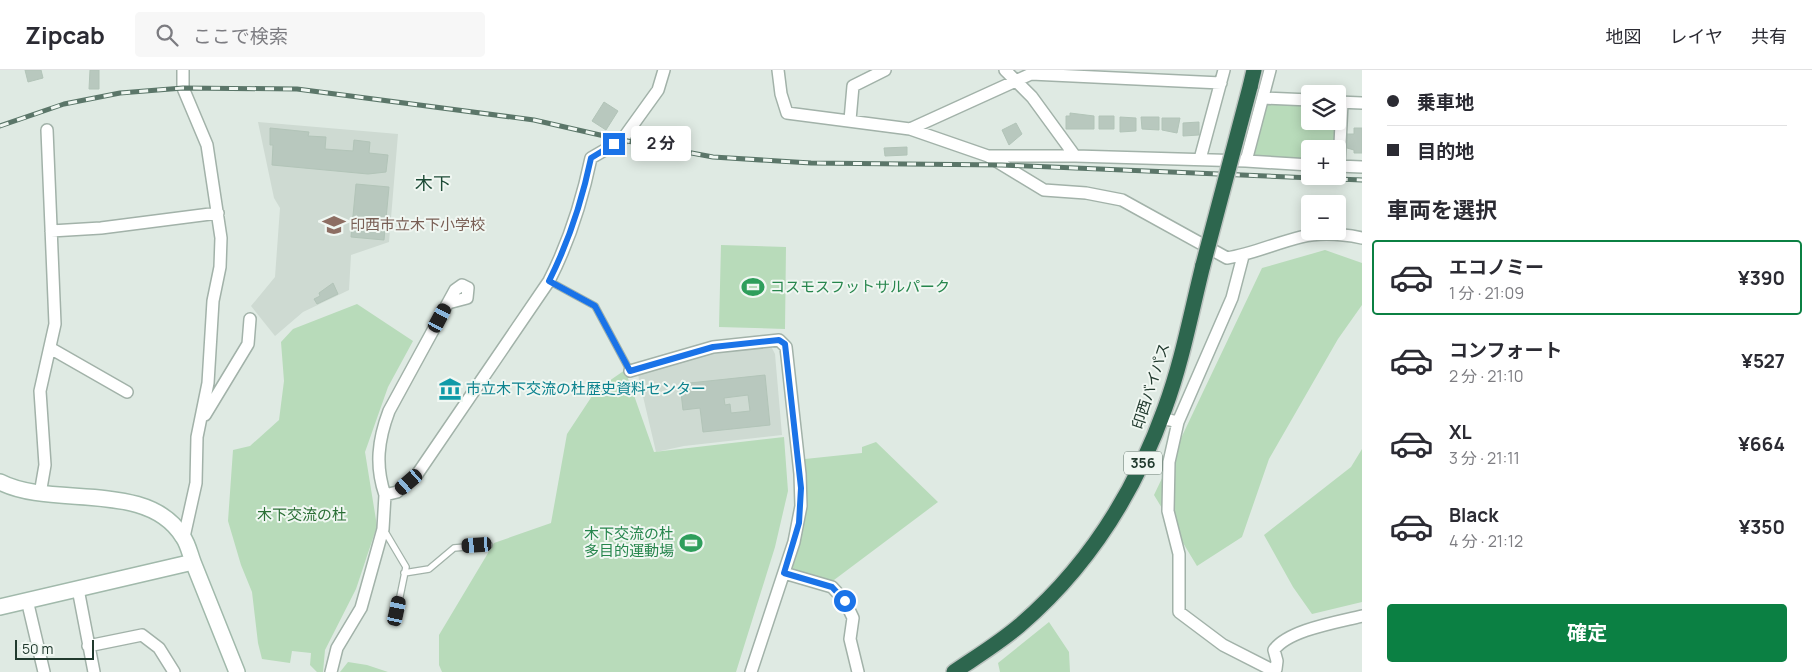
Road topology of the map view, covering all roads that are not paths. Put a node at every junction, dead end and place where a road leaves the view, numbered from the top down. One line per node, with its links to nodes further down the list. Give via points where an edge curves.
1 (184, 70): 25 (street, via 183,88 207,145)
2 (664, 70): 29 (street, via 658,90 622,140 591,158 565,250)
3 (778, 70): 15 (street, via 786,113)
4 (885, 70): 15 (street, via 852,86)
5 (1005, 70): 9 (street)
6 (1224, 70): 10 (street)
7 (1254, 70): 35 (highway, 印西バイパス / 356, bridge, via 1175,376)
8 (1270, 70): 11 (street)
9 (1013, 80): 10 (street, via 1031,74); 16 (street); 19 (street, via 1032,97)
10 (1221, 83): 20 (street)
11 (1263, 98): 12 (street); 21 (street)
12 (1301, 100)
13 (1346, 102): 14 (street)
14 (1362, 103)
15 (850, 120): 16 (street)
16 (910, 129): 18 (street)
17 (47, 130): 26 (street)
18 (988, 156): 19 (street); 28 (street, via 1044,190 1122,200 1227,258)
19 (1075, 156): 20 (street)
20 (1200, 159): 21 (street)
21 (1246, 161): 22 (street)
22 (1301, 164)
23 (1346, 166): 24 (street)
24 (1362, 167)
25 (218, 214): 26 (street); 37 (street, via 220,267 213,301 208,383)
26 (51, 231): 32 (street, via 55,324)
27 (1362, 238): 28 (street, via 1337,233 1302,237)
28 (1243, 256): 36 (street, via 1232,298)
29 (549, 281): 33 (lane, via 595,306); 40 (street, via 416,476 396,492)
30 (448, 302): 40 (street, via 389,411 382,431 378,453 379,477)
31 (250, 319): 37 (street, via 248,344)
32 (50, 348): 34 (street); 39 (street, via 40,391 45,465)
33 (630, 371): 46 (street, via 713,347 779,340 785,344 801,488 799,523)
34 (127, 392)
35 (1161, 418): 36 (street); 60 (highway, 印西バイパス / 356, via 1134,482 1104,532 1062,584 1018,626)
36 (1178, 422): 61 (street, via 1169,462 1168,511 1180,554 1179,612 1223,645)
37 (200, 425): 42 (street, via 196,483)
38 (0, 482): 39 (street, via 21,491)
39 (40, 494): 42 (street, via 141,506 162,516)
40 (385, 496): 41 (street)
41 (383, 529): 45 (lane, via 406,567); 57 (street, via 361,608 337,648)
42 (184, 537): 44 (street)
43 (489, 545): 45 (lane, via 454,548 429,569)
44 (193, 562): 47 (street); 56 (street)
45 (404, 573): 50 (lane)
46 (784, 573): 58 (street); 59 (street, via 832,587 845,601 853,618 850,639)
47 (78, 588): 48 (street); 52 (street)
48 (27, 600): 49 (street); 53 (street)
49 (0, 607)
50 (397, 611)
51 (1362, 616): 61 (street, via 1320,626 1279,642 1274,650 1277,661)
52 (88, 646): 54 (street); 55 (street, via 142,635 159,648)
53 (44, 672)
54 (94, 672)
55 (174, 672)
56 (236, 672)
57 (331, 672)
58 (751, 672)
59 (858, 672)
60 (954, 672)
61 (1273, 672)

